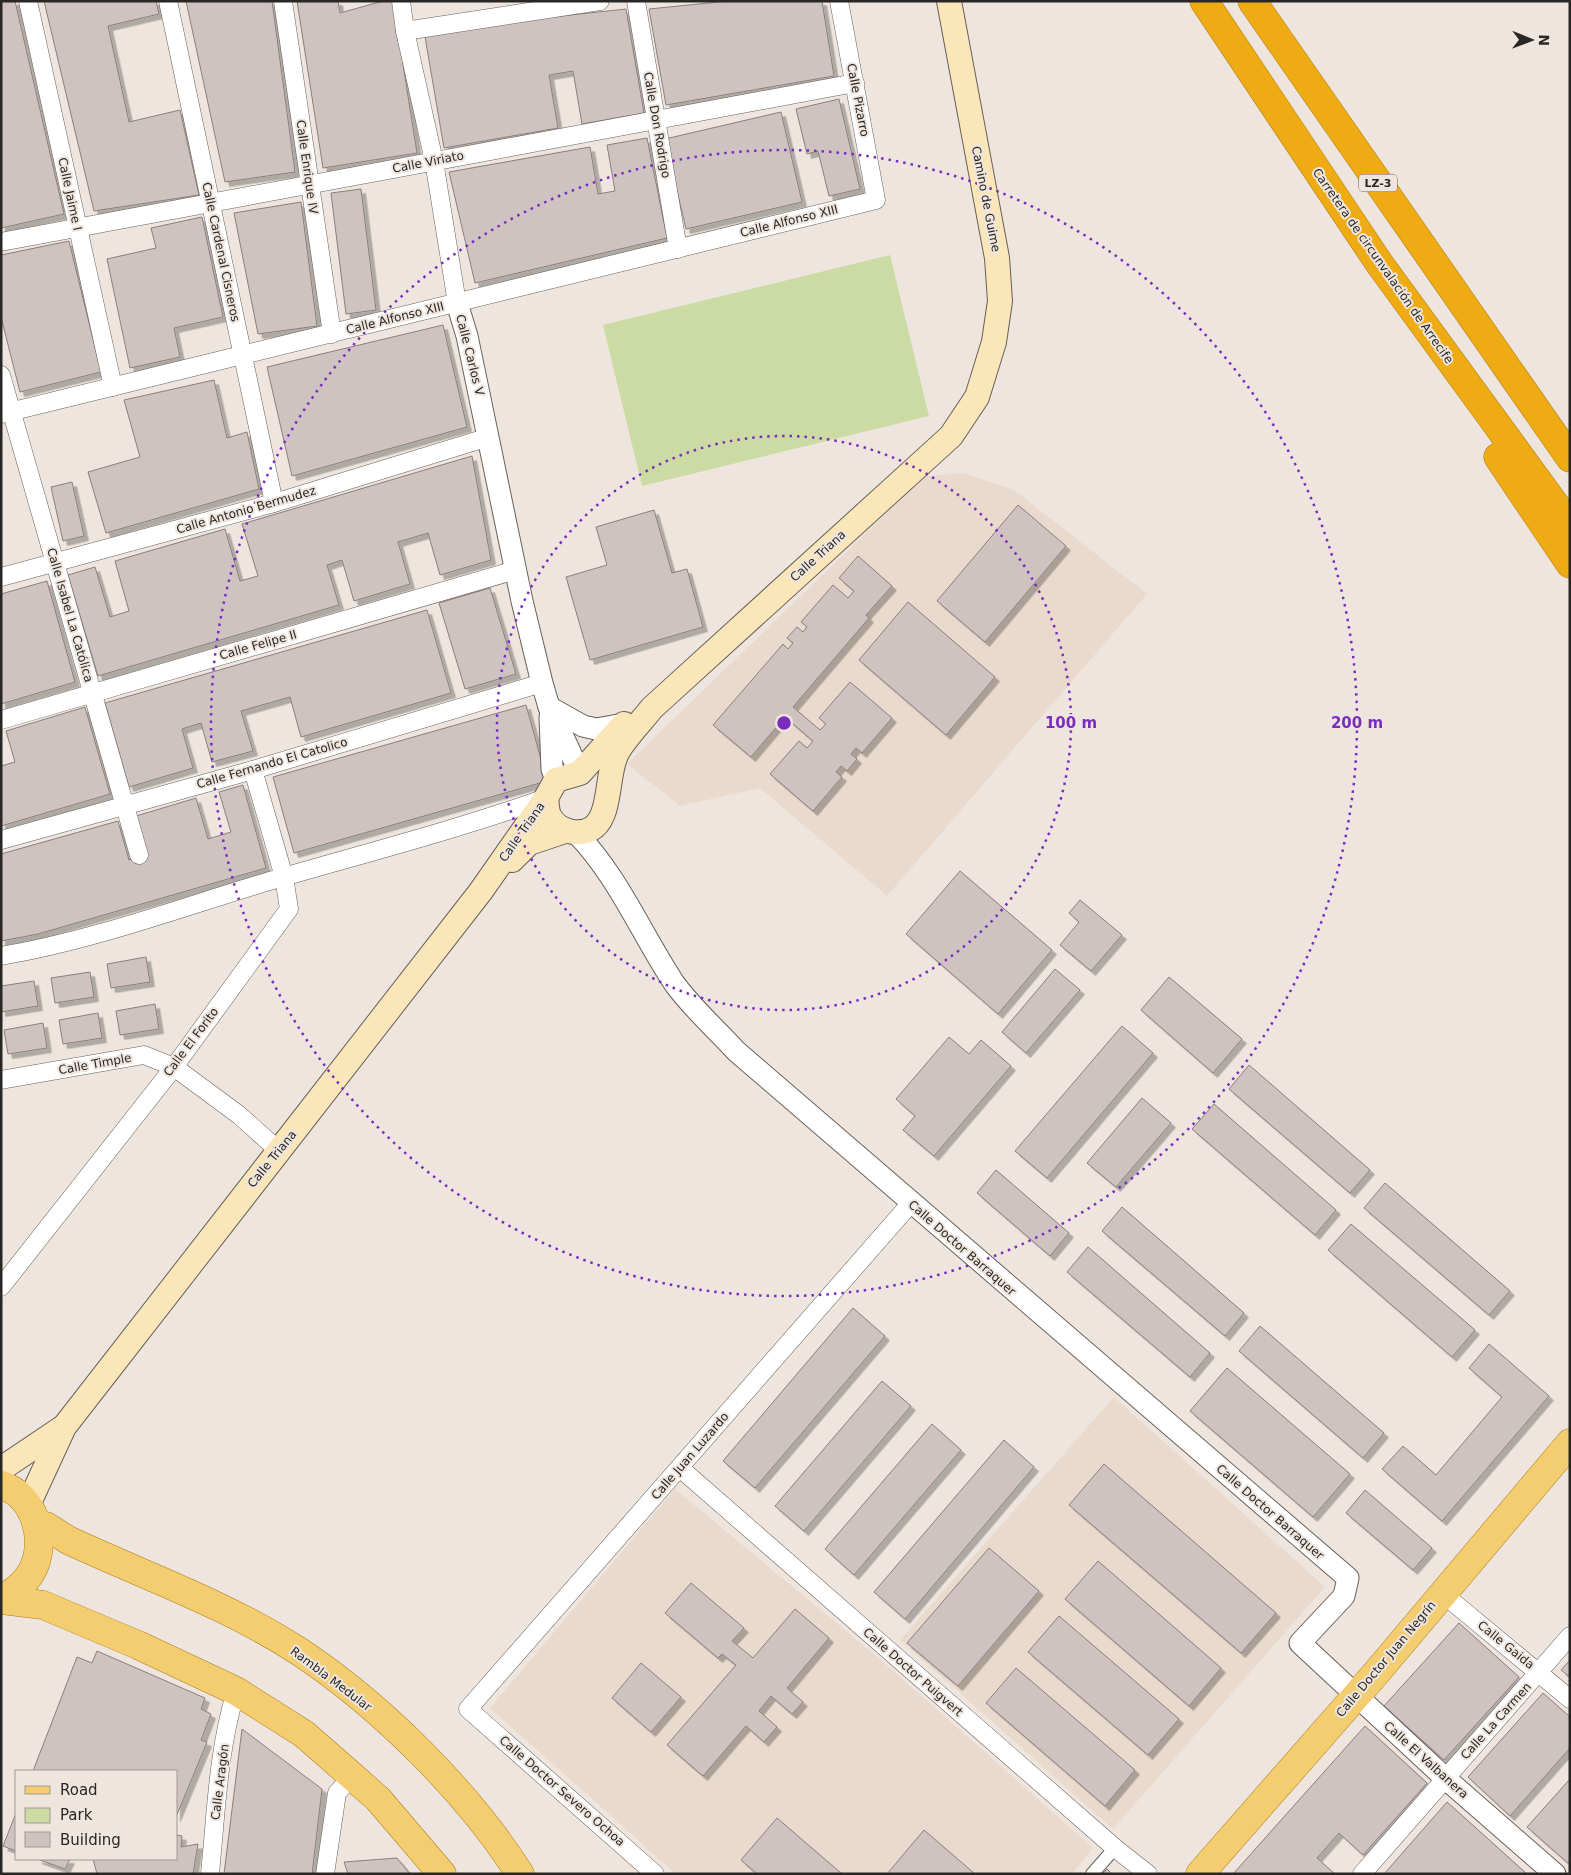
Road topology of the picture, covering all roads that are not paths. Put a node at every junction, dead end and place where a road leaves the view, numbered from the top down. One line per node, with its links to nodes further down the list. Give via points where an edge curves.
1 (28, 1): 18 (street, Calle Jaime I)
2 (168, 1): 17 (street, Calle Cardenal Cisneros)
3 (283, 1): 15 (street, Calle Enrique IV)
4 (401, 1): 11 (street, Calle Carlos V)
5 (600, 1): 11 (street)
6 (636, 1): 13 (street, Calle Don Rodrigo)
7 (839, 1): 12 (street, Calle Pizarro)
8 (949, 1): 28 (main road, Camino de Guime, via 998,266 1000,301 994,342)
9 (1204, 1): 21 (highway, Carretera de circunvalación de Arrecife)
10 (1252, 1): 23 (highway, LZ-3)
11 (405, 31): 14 (street, Calle Carlos V)
12 (855, 83): 13 (street, Calle Viriato); 16 (street, Calle Pizarro)
13 (656, 118): 14 (street, Calle Viriato); 20 (street, Calle Don Rodrigo)
14 (434, 161): 15 (street, Calle Viriato); 22 (street, Calle Carlos V)
15 (310, 184): 17 (street, Calle Viriato); 24 (street, Calle Enrique IV)
16 (876, 200): 20 (street, Calle Alfonso XIII)
17 (211, 203): 18 (street, Calle Viriato); 25 (street, Calle Cardenal Cisneros)
18 (78, 227): 19 (street, Calle Viriato); 27 (street, Calle Jaime I)
19 (1, 242)
20 (678, 249): 22 (street, Calle Alfonso XIII)
21 (1399, 290): 34 (highway, Carretera de circunvalación de Arrecife); 36 (highway, via 1445,378)
22 (457, 303): 24 (street, Calle Alfonso XIII); 30 (street, Calle Carlos V)
23 (1480, 332): 31 (highway, LZ-3); 32 (highway, LZ-3)
24 (332, 334): 25 (street, Calle Alfonso XIII)
25 (243, 355): 27 (street, Calle Alfonso XIII); 33 (street, Calle Cardenal Cisneros)
26 (1, 376): 29 (street, Calle Isabel La Católica)
27 (113, 387): 29 (street, Calle Alfonso XIII)
28 (977, 397): 42 (main road, Calle Triana, via 951,436)
29 (6, 413): 35 (street, Calle Isabel La Católica)
30 (489, 437): 33 (street, Calle Antonio Bermudez); 37 (street, Calle Carlos V)
31 (1570, 441)
32 (1570, 458)
33 (274, 503): 35 (street, Calle Antonio Bermudez)
34 (1570, 525)
35 (55, 562): 38 (street, Calle Antonio Bermudez); 40 (street, Calle Isabel La Católica)
36 (1570, 564)
37 (516, 570): 39 (street, Calle Carlos V); 40 (street, Calle Felipe II)
38 (1, 577)
39 (542, 683): 41 (street, Calle Carlos V); 45 (street, Calle Fernando El Catolico)
40 (92, 692): 43 (street, Calle Felipe II); 48 (street, Calle Isabel La Católica)
41 (549, 707): 44 (street, via 583,726 596,729); 46 (street, Calle Carlos V); 47 (street, Calle Carlos V)
42 (652, 708): 44 (main road); 49 (main road, via 618,752)
43 (1, 720)
44 (624, 724): 46 (main road)
45 (252, 770): 48 (street, Calle Fernando El Catolico); 53 (street, Calle El Forito)
46 (580, 773): 47 (main road); 49 (main road, via 597,781)
47 (551, 789): 50 (main road, via 550,818); 53 (street, via 478,822); 55 (main road, Calle Triana)
48 (125, 804): 51 (street, Calle Fernando El Catolico); 52 (street, Calle Isabel La Católica)
49 (605, 805): 50 (main road, via 593,827); 54 (street, Calle Doctor Barraquer, via 600,836)
50 (570, 832): 54 (street, Calle Doctor Barraquer, via 591,848); 55 (main road, Calle Triana, via 529,843)
51 (1, 840)
52 (139, 854)
53 (284, 877): 56 (street, via 46,948); 57 (street, Calle El Forito, via 289,909)
54 (615, 884): 60 (street, Calle Doctor Barraquer, via 675,984 736,1051)
55 (481, 891): 59 (main road, Calle Triana)
56 (1, 956)
57 (174, 1067): 58 (street, Calle Timple, via 144,1055); 59 (street, Calle Timple, via 239,1115); 61 (street, Calle El Forito)
58 (1, 1080)
59 (278, 1150): 62 (main road, Calle Triana)
60 (911, 1203): 64 (street, Calle Juan Luzardo); 71 (street, Calle Doctor Barraquer, via 1348,1578 1344,1596)
61 (1, 1287)
62 (64, 1427): 65 (main road, Calle Triana); 67 (main road, Calle Triana)
63 (1570, 1443): 68 (main road, Calle Doctor Juan Negrín)
64 (680, 1468): 76 (street, Calle Juan Luzardo); 79 (street, Calle Doctor Puigvert)
65 (1, 1469)
66 (1, 1485): 67 (main road, Rambla Medular, via 17,1494)
67 (33, 1516): 69 (main road, via 39,1548 33,1570 19,1588); 83 (main road, Rambla Medular, via 68,1540 228,1612 299,1652 349,1689 423,1754 459,1793)
68 (1442, 1593): 72 (street, Calle Gaida); 74 (main road, Calle Doctor Juan Negrín)
69 (1, 1600): 73 (main road, via 43,1605)
70 (1570, 1636): 72 (street, Calle La Carmen)
71 (1300, 1643): 74 (street, Calle El Valbanera)
72 (1540, 1673): 75 (street, Calle Gaida); 78 (street, Calle La Carmen)
73 (236, 1691): 77 (main road, via 304,1734); 81 (street, Calle Aragón, via 223,1754)
74 (1356, 1697): 78 (street, Calle El Valbanera); 87 (main road, Calle Doctor Juan Negrín)
75 (1570, 1699)
76 (468, 1708): 84 (street, Calle Doctor Severo Ochoa)
77 (352, 1776): 80 (street, via 337,1792); 82 (main road, via 378,1799)
78 (1445, 1778): 88 (street, Calle La Carmen); 89 (street, Calle El Valbanera)
79 (1115, 1848): 85 (street); 86 (street, Calle Doctor Puigvert)
80 (329, 1868)
81 (210, 1874)
82 (442, 1874)
83 (520, 1874)
84 (655, 1874)
85 (1092, 1874)
86 (1148, 1874)
87 (1200, 1874)
88 (1362, 1874)
89 (1555, 1874)

